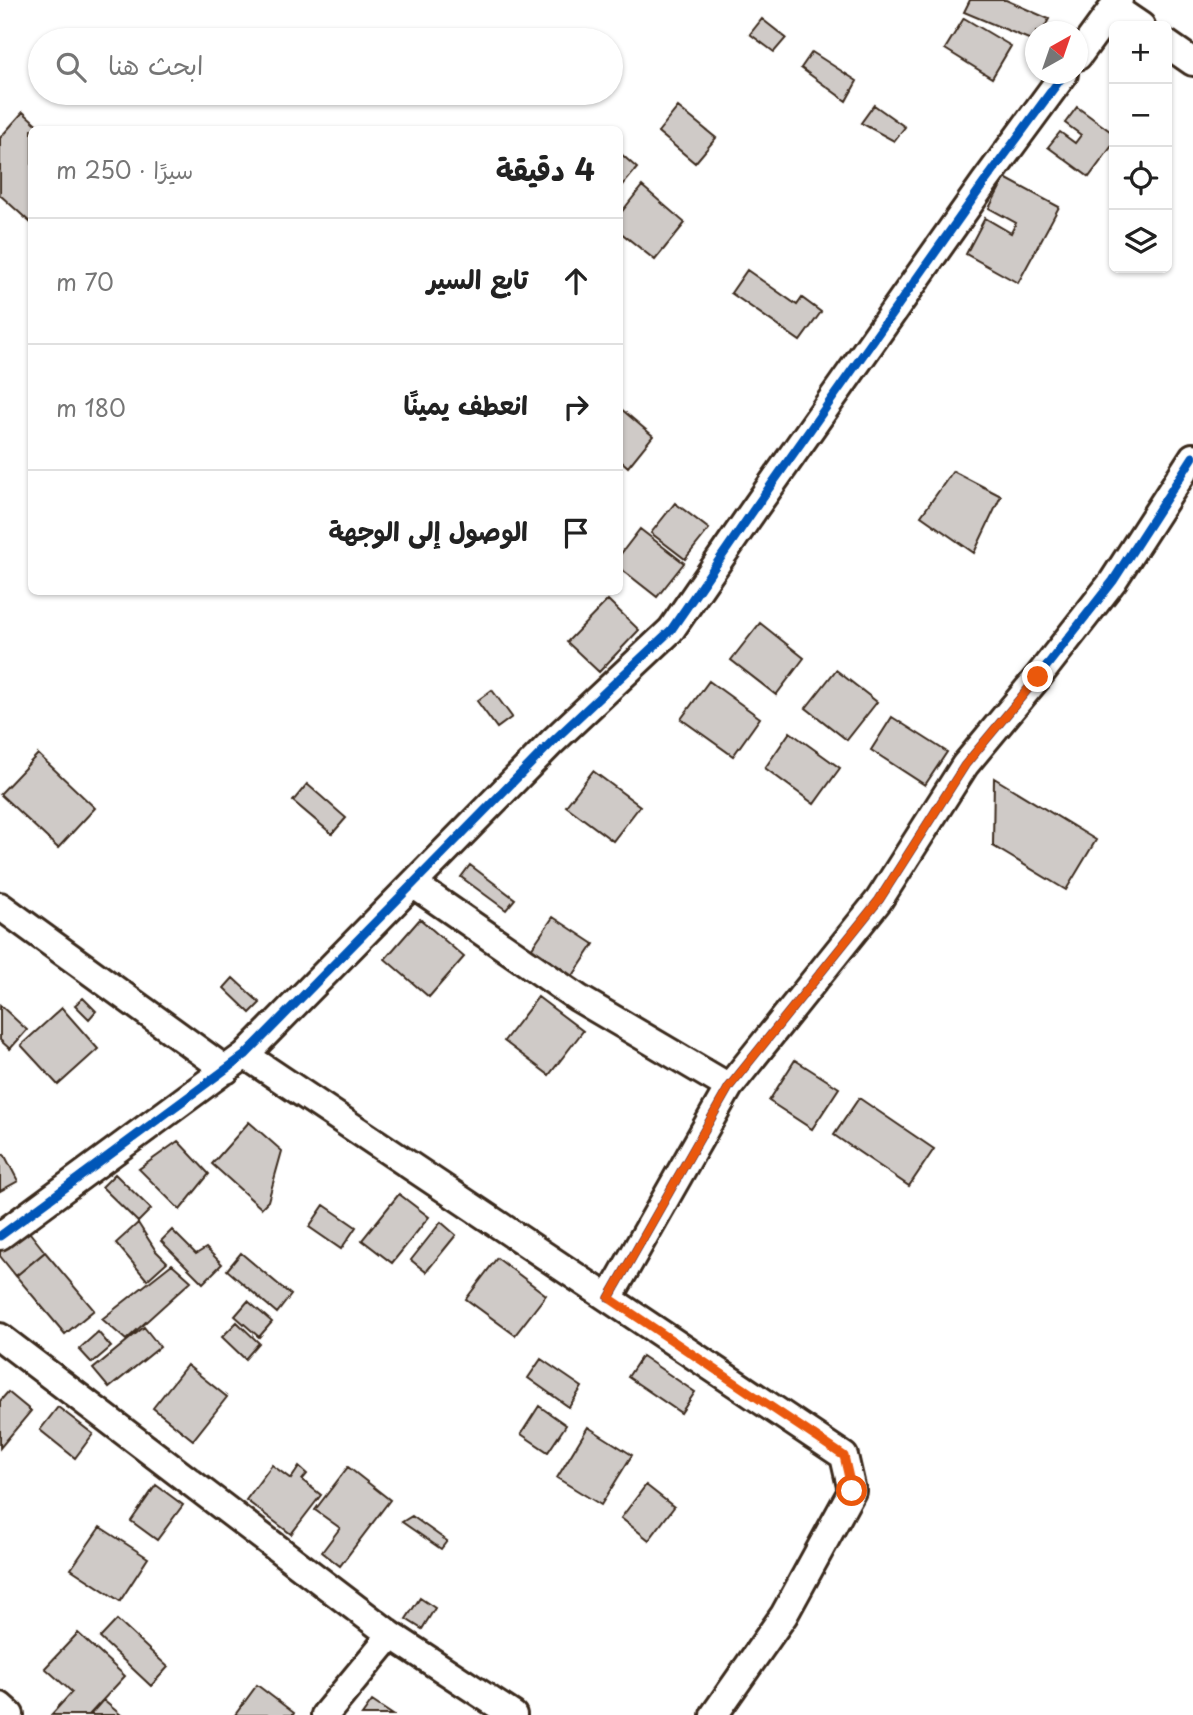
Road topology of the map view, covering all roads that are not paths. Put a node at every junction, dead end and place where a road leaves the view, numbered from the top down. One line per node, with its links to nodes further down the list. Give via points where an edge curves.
1 (1116, 4): 2 (street); 3 (street)
2 (1135, 21)
3 (1088, 41)
4 (1172, 47): 5 (street)
5 (1193, 62)
6 (1057, 84): 8 (street, via 671,630 552,742)
7 (1193, 457): 11 (street, via 1113,581 965,765 879,900)
8 (413, 884): 10 (street); 11 (street, via 578,998)
9 (0, 906): 10 (street)
10 (235, 1063): 12 (street); 13 (street)
11 (729, 1087): 13 (street)
12 (0, 1236)
13 (609, 1298): 20 (street, via 844,1456 852,1491 784,1615)
14 (0, 1337): 15 (street)
15 (391, 1634): 18 (street); 19 (street)
16 (0, 1706): 17 (street)
17 (10, 1715)
18 (325, 1715)
19 (513, 1715)
20 (714, 1715)

